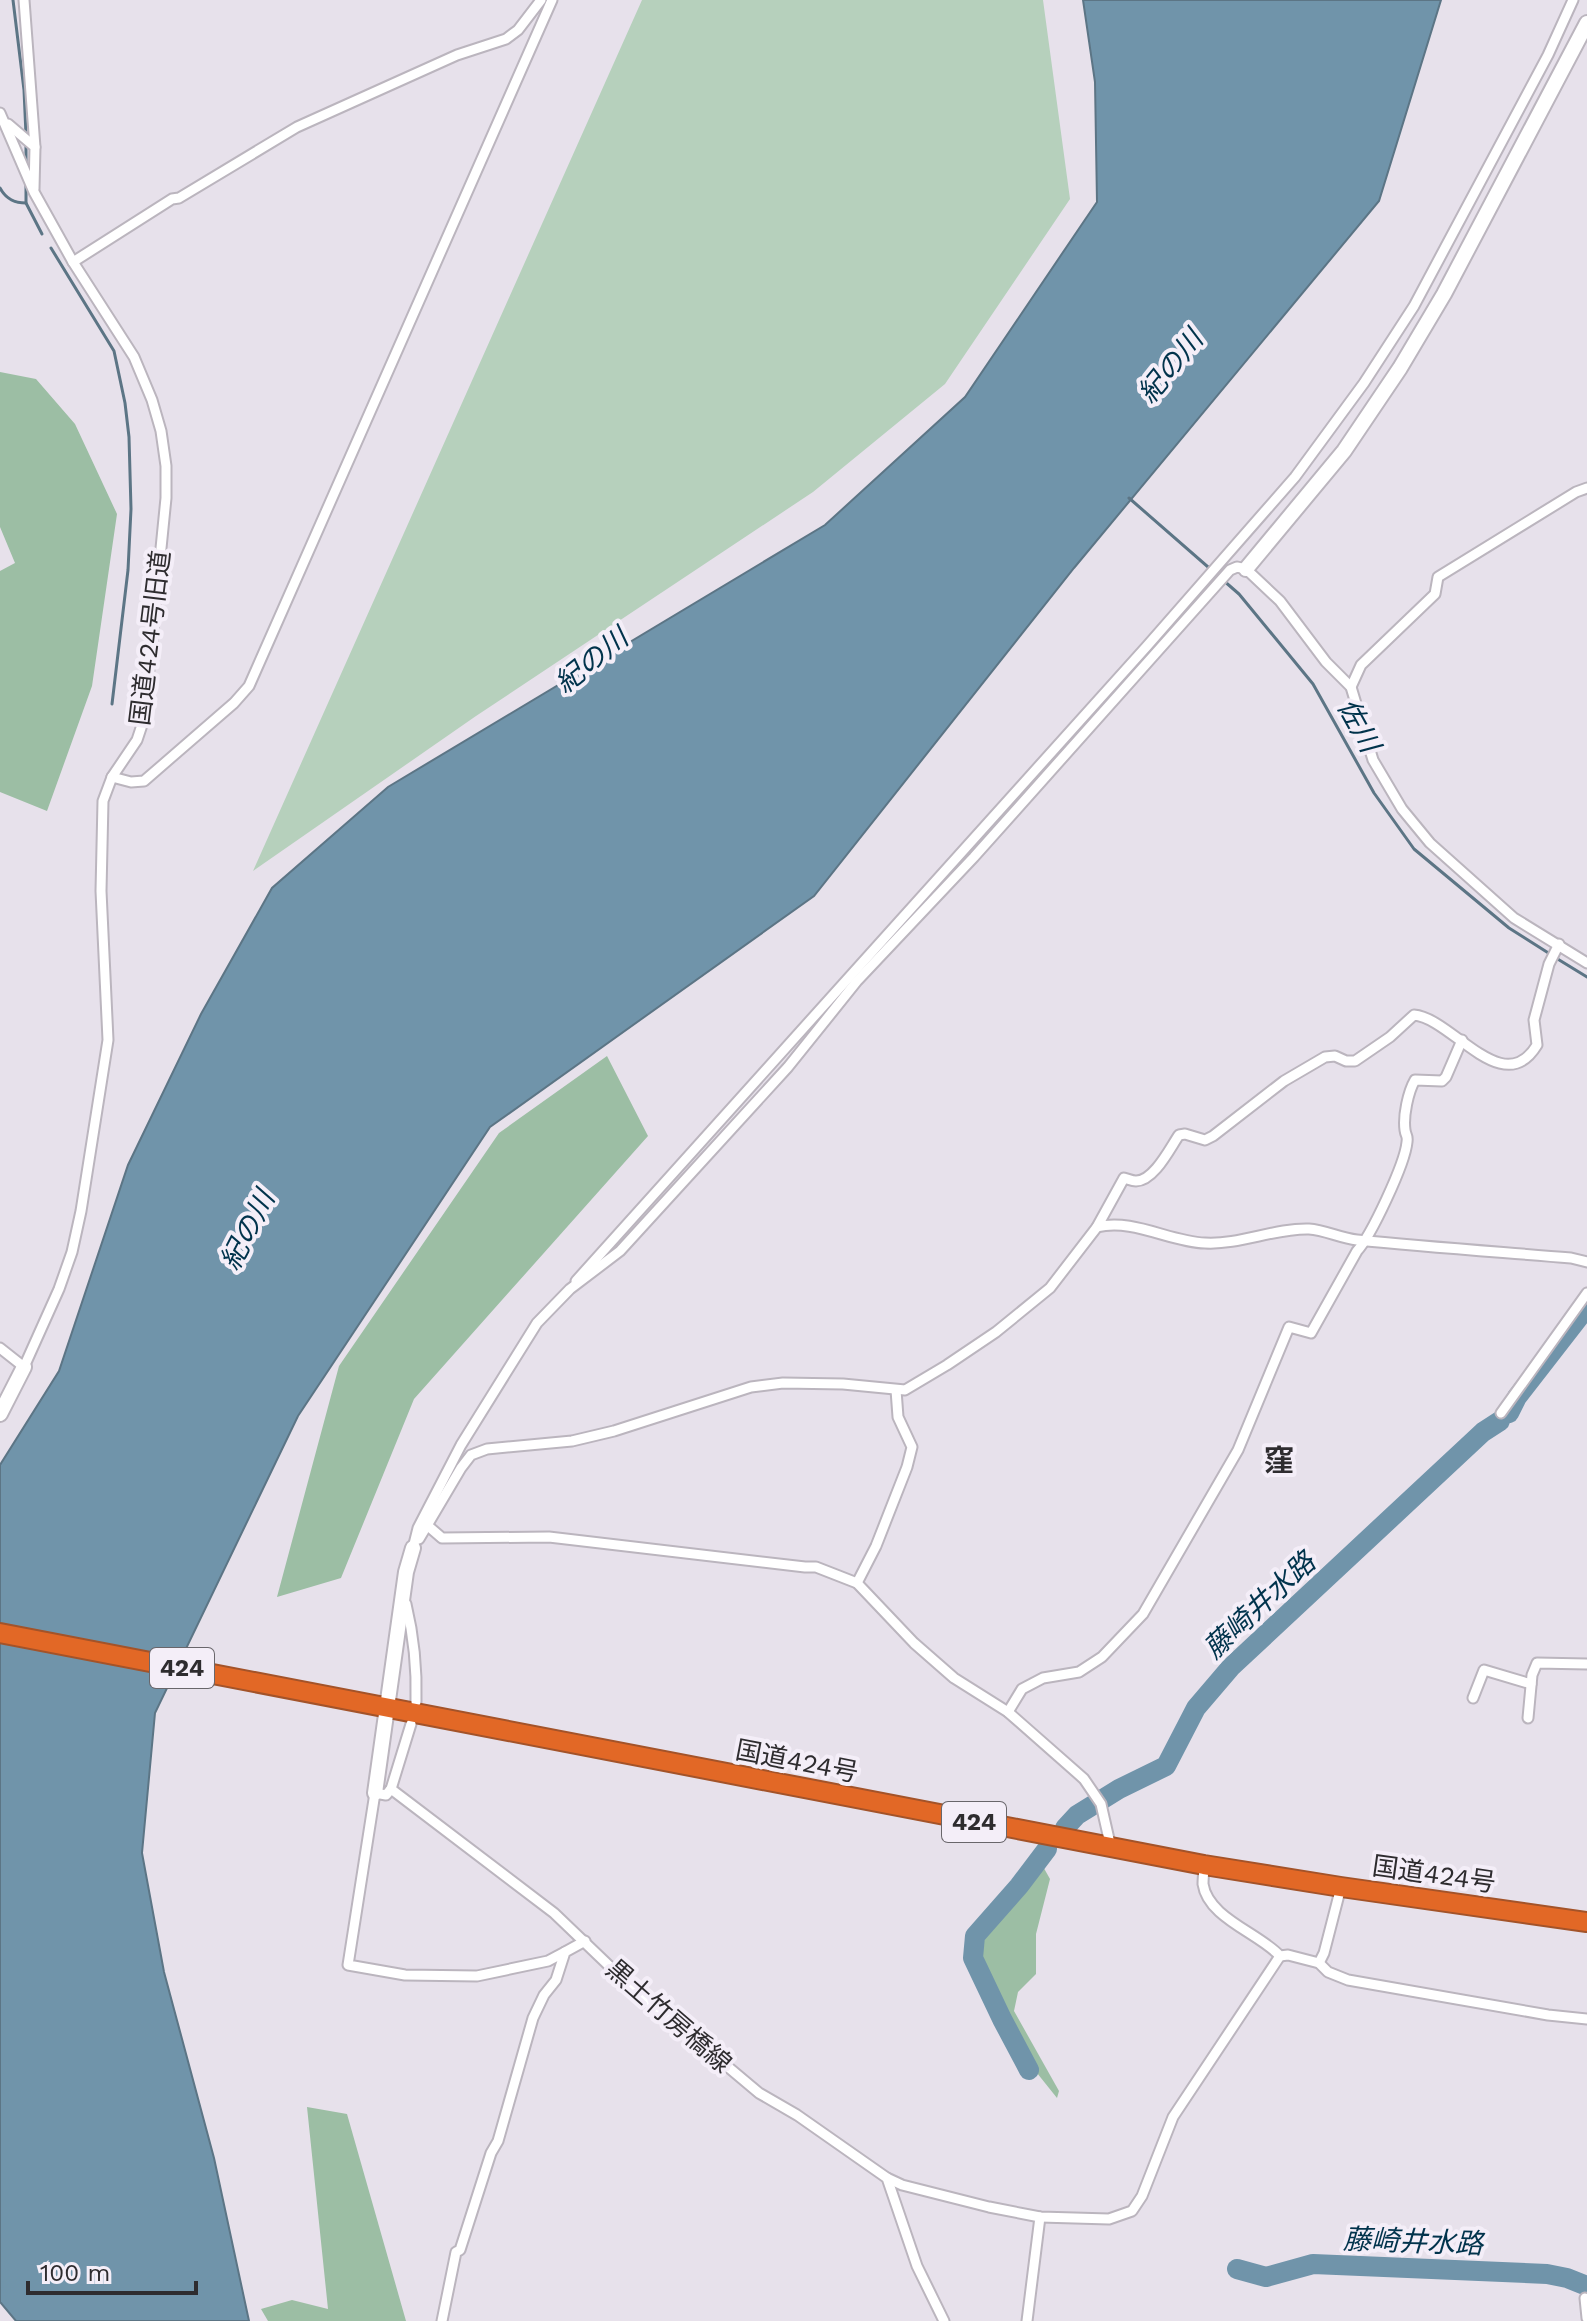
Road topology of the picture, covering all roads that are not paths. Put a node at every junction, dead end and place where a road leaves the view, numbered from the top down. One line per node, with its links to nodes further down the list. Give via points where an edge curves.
1 (24, 0): 7 (street)
2 (541, 0): 9 (street, via 506,39 457,55 297,127)
3 (552, 0): 13 (street, via 249,686 144,781)
4 (1573, 0): 20 (street, via 1414,306 1295,477)
5 (1587, 23): 11 (street, via 1400,368 1344,451)
6 (2, 117): 7 (street); 8 (street, 国道424号旧道)
7 (33, 145): 8 (street)
8 (32, 187): 9 (street, 国道424号旧道)
9 (73, 262): 13 (street, 国道424号旧道, via 134,357 152,400 166,466 144,719 137,740)
10 (1587, 488): 12 (street, via 1438,577 1435,594 1361,665)
11 (1246, 569): 12 (street, via 1280,601); 20 (street, via 1230,570 620,1251)
12 (1351, 687): 14 (street, via 1373,760 1402,809 1430,843 1514,918)
13 (112, 777): 23 (street, 国道424号旧道, via 101,828 108,1040 103,1079 72,1252)
14 (1558, 946): 15 (street); 16 (street, via 1534,1020 1534,1051 1514,1063 1491,1062)
15 (1587, 963)
16 (1462, 1040): 17 (street, via 1414,1015 1355,1061 1325,1057 1284,1081 1213,1136 1205,1140 1179,1135 1148,1177 1139,1182 1124,1178); 18 (street, via 1442,1081 1415,1080 1412,1086 1401,1164)
17 (1097, 1227): 18 (street, via 1128,1226 1206,1243 1290,1229); 24 (street, via 1050,1288 996,1332 905,1390)
18 (1367, 1240): 19 (street); 37 (street, via 1311,1333 1289,1327 1238,1450 1143,1614 1102,1657 1079,1672 1043,1678 1022,1689)
19 (1587, 1262)
20 (570, 1289): 28 (street, via 537,1323 469,1432 418,1528)
21 (1587, 1293): 25 (street)
22 (0, 1348): 23 (street)
23 (24, 1367): 26 (street, 国道424号旧道)
24 (896, 1390): 27 (street, via 828,1383 751,1387 572,1441 487,1449 471,1455); 29 (street, via 898,1417 912,1447)
25 (1501, 1413)
26 (0, 1414)
27 (427, 1525): 28 (street); 29 (street, via 442,1538 549,1537 816,1567)
28 (413, 1548): 30 (street)
29 (857, 1583): 37 (street, via 954,1678)
30 (402, 1598): 35 (street, via 414,1638); 36 (street)
31 (0, 1633): 36 (highway, 国道424号 / 424)
32 (1587, 1664): 33 (street, via 1537,1663)
33 (1531, 1684): 34 (street, via 1484,1670); 38 (street)
34 (1473, 1698)
35 (416, 1702)
36 (386, 1708): 41 (street); 42 (highway, 国道424号 / 424)
37 (1008, 1712): 42 (street, via 1084,1779 1099,1801)
38 (1528, 1718)
39 (411, 1724): 40 (street)
40 (391, 1789): 41 (street, via 386,1795); 46 (street, 黒土竹房橋線)
41 (375, 1793): 47 (street, via 348,1965 405,1975 477,1976 548,1961)
42 (1111, 1848): 43 (highway, 国道424号 / 424)
43 (1204, 1865): 44 (highway, 国道424号 / 424); 48 (street, via 1203,1887 1220,1913)
44 (1341, 1887): 45 (highway, 国道424号 / 424); 49 (street)
45 (1587, 1922)
46 (585, 1941): 47 (street); 51 (street, 黒土竹房橋線, via 650,2005 759,2093)
47 (565, 1952): 55 (street, via 556,1980 533,2018 498,2141 456,2252)
48 (1280, 1956): 49 (street); 52 (street, 黒土竹房橋線, via 1173,2117 1132,2211 1109,2219)
49 (1319, 1963): 50 (street, via 1348,1980)
50 (1587, 2019)
51 (887, 2178): 52 (street, 黒土竹房橋線); 56 (street, via 917,2266)
52 (1040, 2217): 57 (street)
53 (1585, 2298): 54 (street)
54 (1587, 2318)
55 (442, 2321)
56 (944, 2321)
57 (1027, 2321)

